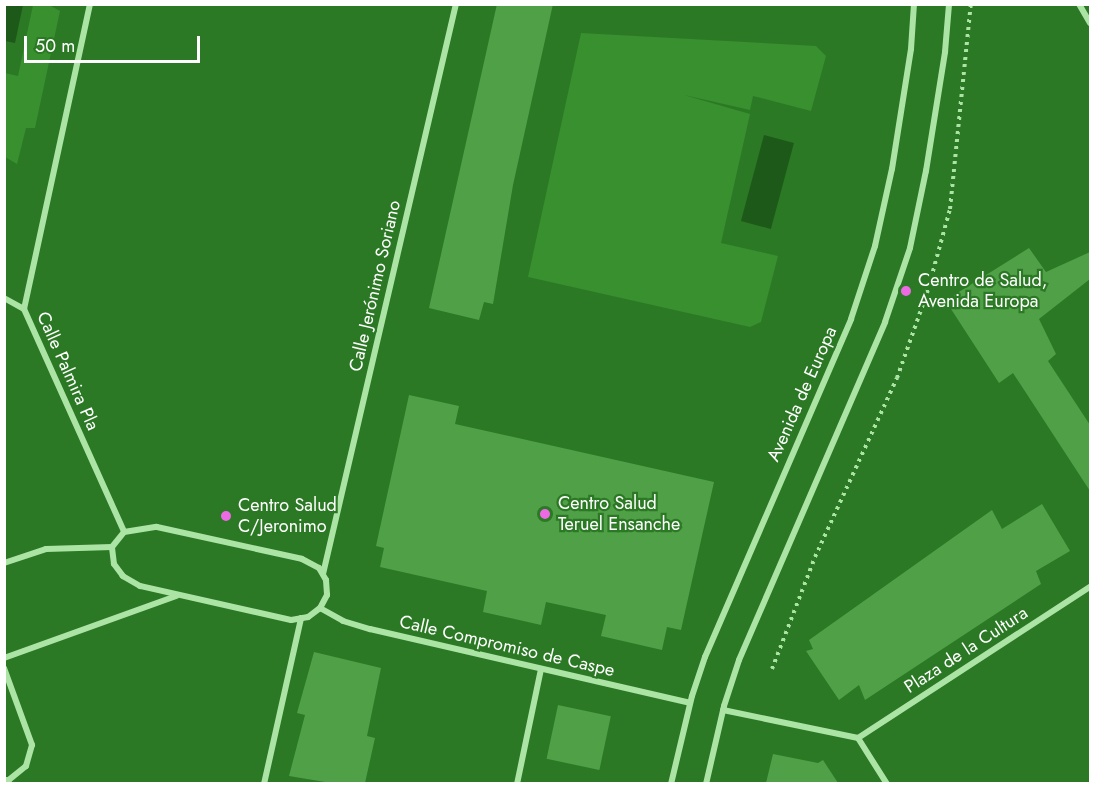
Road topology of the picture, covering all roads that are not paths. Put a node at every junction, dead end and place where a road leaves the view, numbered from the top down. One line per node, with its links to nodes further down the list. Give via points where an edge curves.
1 (90, 4): 8 (street, Calle Palmira Pla)
2 (456, 4): 12 (street, Calle Jerónimo Soriano)
3 (914, 4): 20 (street, Avenida de Europa, via 894,158 875,246 851,320 737,578)
4 (949, 4): 21 (street, via 926,171 909,248 885,322 771,580)
5 (1079, 4): 6 (street)
6 (1090, 23)
7 (4, 298): 8 (street)
8 (24, 309): 9 (street, Calle Palmira Pla)
9 (124, 532): 10 (street); 12 (street, via 157,527 303,559)
10 (112, 547): 11 (street, via 46,549); 14 (street, via 114,564 123,576 140,586)
11 (4, 563)
12 (322, 574): 15 (street, Calle Jerónimo Soriano, via 327,595)
13 (1090, 587): 22 (street, Plaza de la Cultura)
14 (178, 595): 16 (street, via 277,618); 17 (street)
15 (320, 608): 16 (street); 19 (street, Calle Compromiso de Caspe, via 343,621 370,629)
16 (301, 618): 24 (street)
17 (4, 658)
18 (4, 668): 23 (street, via 32,745 26,766)
19 (541, 669): 20 (street, Calle Compromiso de Caspe); 25 (street)
20 (690, 703): 26 (street, Avenida de Europa)
21 (723, 710): 22 (street); 27 (street)
22 (858, 738): 28 (street)
23 (4, 780)
24 (264, 783)
25 (517, 783)
26 (671, 783)
27 (706, 783)
28 (887, 783)

